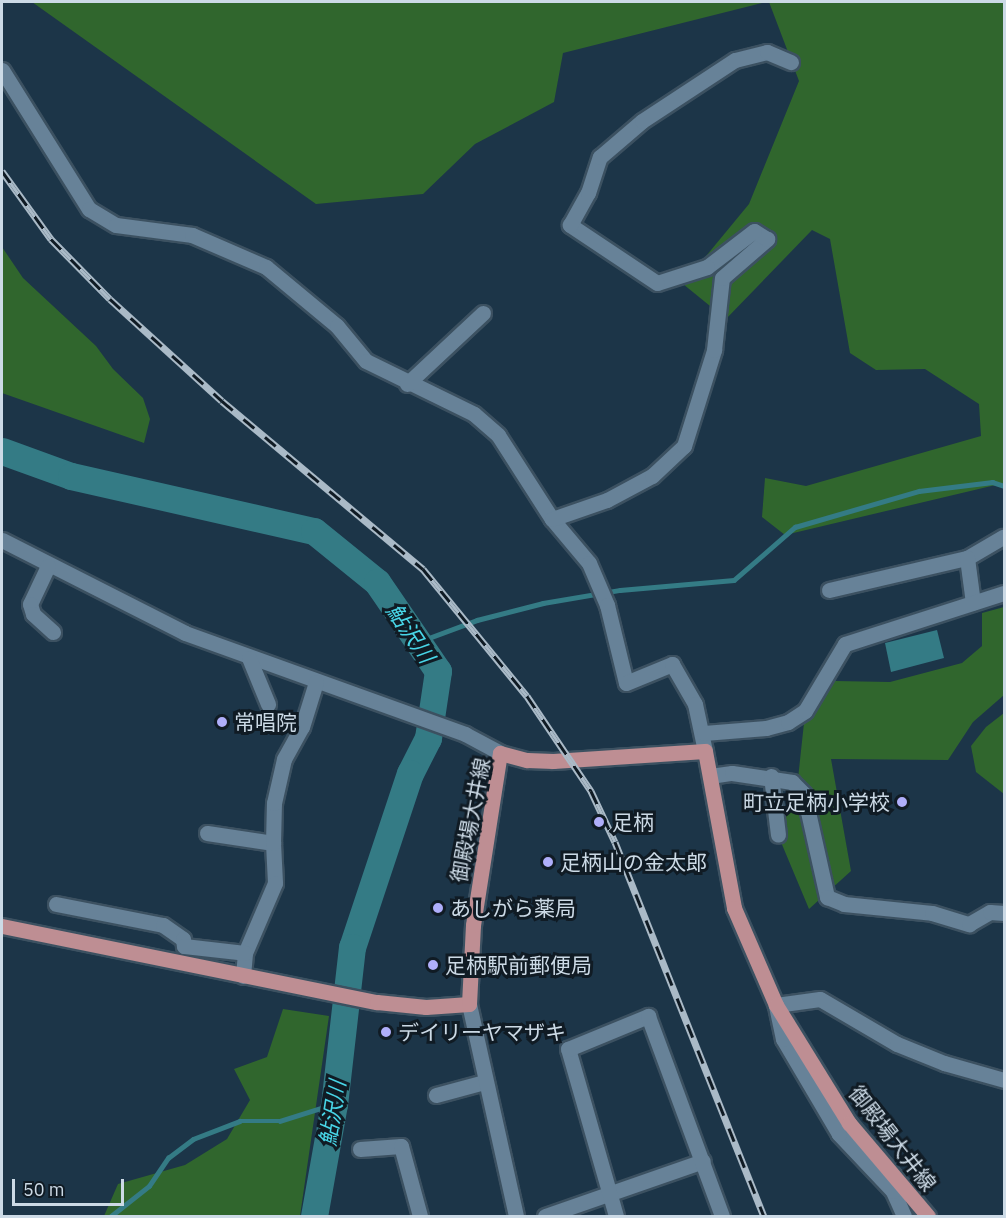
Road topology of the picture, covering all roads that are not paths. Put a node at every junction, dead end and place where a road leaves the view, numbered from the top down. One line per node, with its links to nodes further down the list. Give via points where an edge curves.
1 (791, 62): 5 (street, via 767,52 735,60 642,121 600,157 588,193 570,225 657,283 707,267 753,231 767,239 722,278 714,350 684,446 652,476 634,486)
2 (2, 70): 4 (street, via 89,209 116,225 192,235 266,267 338,326 366,361)
3 (483, 314): 4 (street)
4 (407, 384): 5 (street, via 474,414 498,435)
5 (552, 519): 17 (street, via 589,563 607,604 626,683 672,664 693,699)
6 (1003, 537): 8 (street)
7 (2, 540): 9 (street)
8 (967, 558): 10 (street); 12 (street)
9 (48, 566): 13 (street, via 30,604 33,614); 14 (street, via 185,633)
10 (829, 590)
11 (1005, 593): 12 (street)
12 (973, 603): 17 (street, via 845,644 806,711 788,722 766,728)
13 (53, 632)
14 (249, 658): 15 (street); 16 (street)
15 (316, 682): 19 (street, via 465,734); 24 (street, via 302,727 284,759 274,803)
16 (268, 704)
17 (704, 733): 18 (street)
18 (705, 751): 19 (main road, 御殿場大井線, via 553,761); 20 (main road, 御殿場大井線)
19 (500, 753): 30 (main road, 御殿場大井線, via 473,925)
20 (710, 776): 21 (street); 31 (main road, 御殿場大井線, via 734,908)
21 (771, 776): 23 (street); 26 (street, via 792,782 804,795 826,897 844,904 932,913 969,924 990,912)
22 (207, 833): 24 (street)
23 (778, 835)
24 (273, 843): 28 (street, via 275,883)
25 (56, 904): 28 (street, via 163,925 183,939 184,946)
26 (1005, 913)
27 (2, 926): 29 (main road)
28 (245, 953): 29 (street)
29 (243, 976): 30 (main road, via 374,1001 426,1007)
30 (469, 1004): 33 (street)
31 (776, 1005): 32 (street, via 820,999 897,1044 944,1063); 43 (street, via 783,1039 839,1134 893,1191); 44 (main road, 御殿場大井線, via 849,1123)
32 (1005, 1080)
33 (484, 1082): 34 (street); 39 (street)
34 (436, 1095)
35 (360, 1149): 38 (street, via 401,1146)
36 (703, 1161): 37 (street); 37 (street, via 648,1016 568,1049); 42 (street)
37 (608, 1196): 40 (street); 41 (street)
38 (420, 1216)
39 (516, 1216)
40 (545, 1216)
41 (616, 1216)
42 (722, 1216)
43 (904, 1216)
44 (928, 1216)

